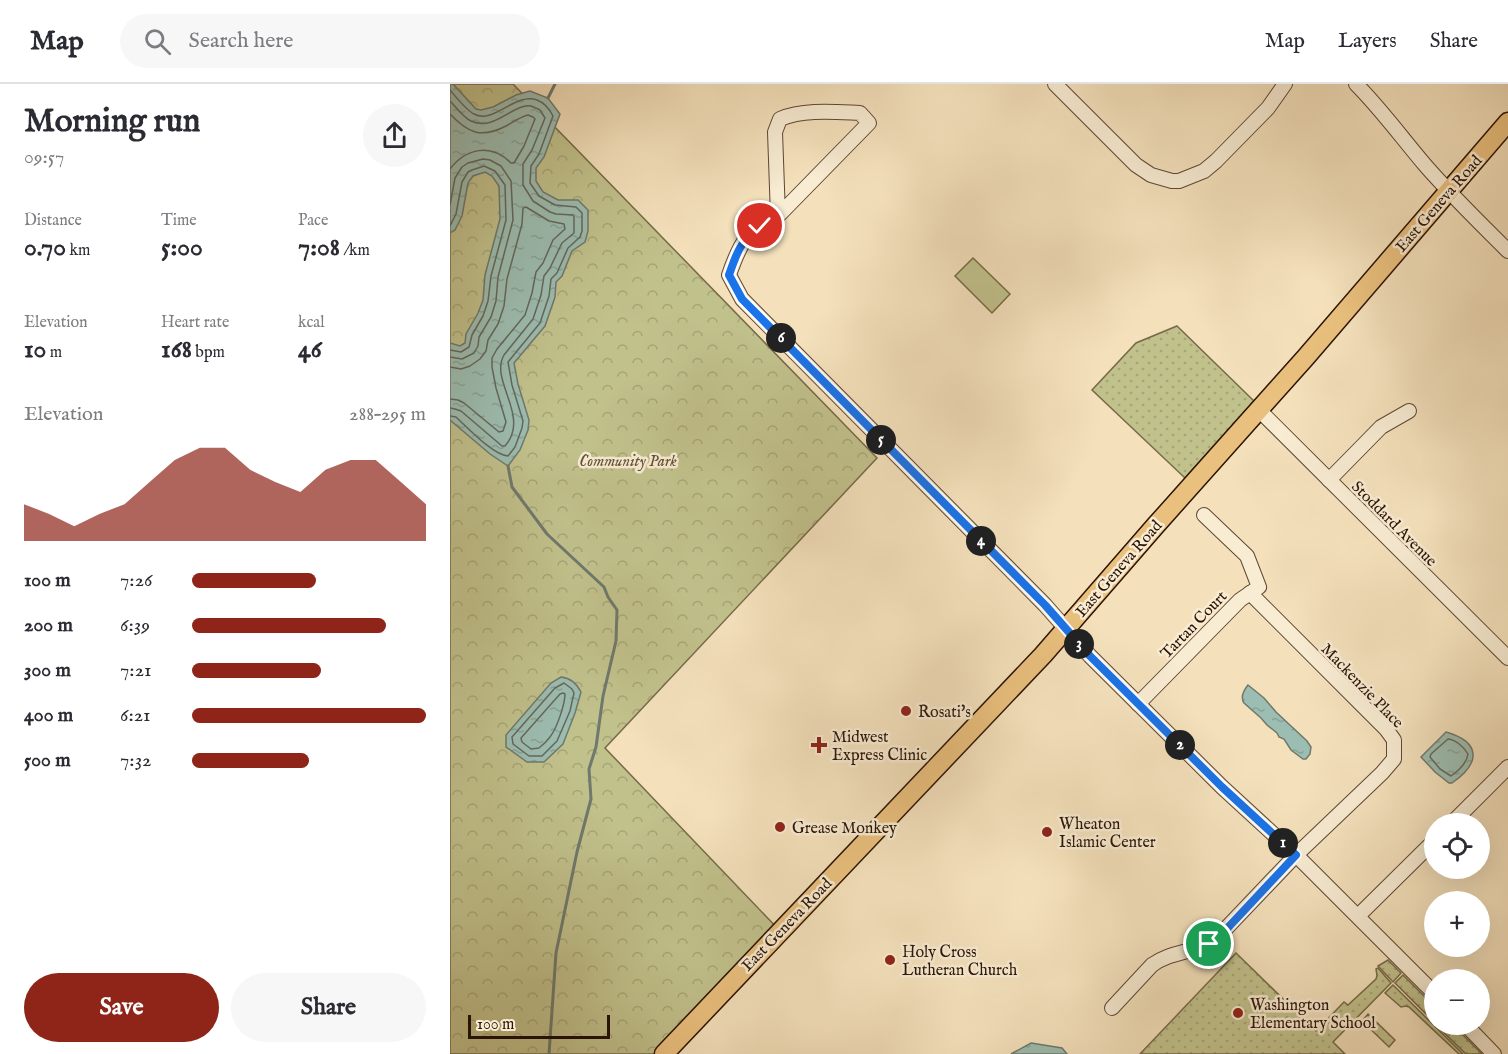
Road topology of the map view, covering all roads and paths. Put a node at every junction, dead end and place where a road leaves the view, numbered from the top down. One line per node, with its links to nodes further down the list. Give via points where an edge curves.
1 (1055, 84): 2 (street, via 1136,165 1151,175 1172,181 1204,171 1216,162 1268,108)
2 (1285, 84)
3 (1356, 84): 5 (street)
4 (1508, 122): 5 (main road, East Geneva Road)
5 (1448, 191): 7 (street); 8 (main road, East Geneva Road)
6 (778, 216): 6 (street, via 775,132 780,119 801,114 860,113 869,123); 13 (street, via 747,237 737,252 729,275 742,299)
7 (1508, 251)
8 (1259, 410): 10 (street, Stoddard Avenue); 13 (main road, East Geneva Road)
9 (1409, 411): 10 (street, via 1381,427)
10 (1329, 480): 14 (street, Stoddard Avenue)
11 (1204, 514): 12 (street, Tartan Court, via 1247,556 1259,587)
12 (1250, 593): 15 (street, Tartan Court); 19 (street, Mackenzie Place, via 1394,740 1394,759)
13 (1065, 628): 15 (street); 24 (main road, East Geneva Road)
14 (1508, 658)
15 (1138, 704): 19 (street)
16 (1508, 767): 17 (street)
17 (1462, 813)
18 (1424, 851): 20 (street)
19 (1296, 855): 20 (street); 22 (street, Mackenzie Place, via 1215,940 1157,961)
20 (1358, 916): 21 (street)
21 (1424, 983)
22 (1112, 1008)
23 (1476, 1035): 25 (street)
24 (664, 1054)
25 (1494, 1054)

